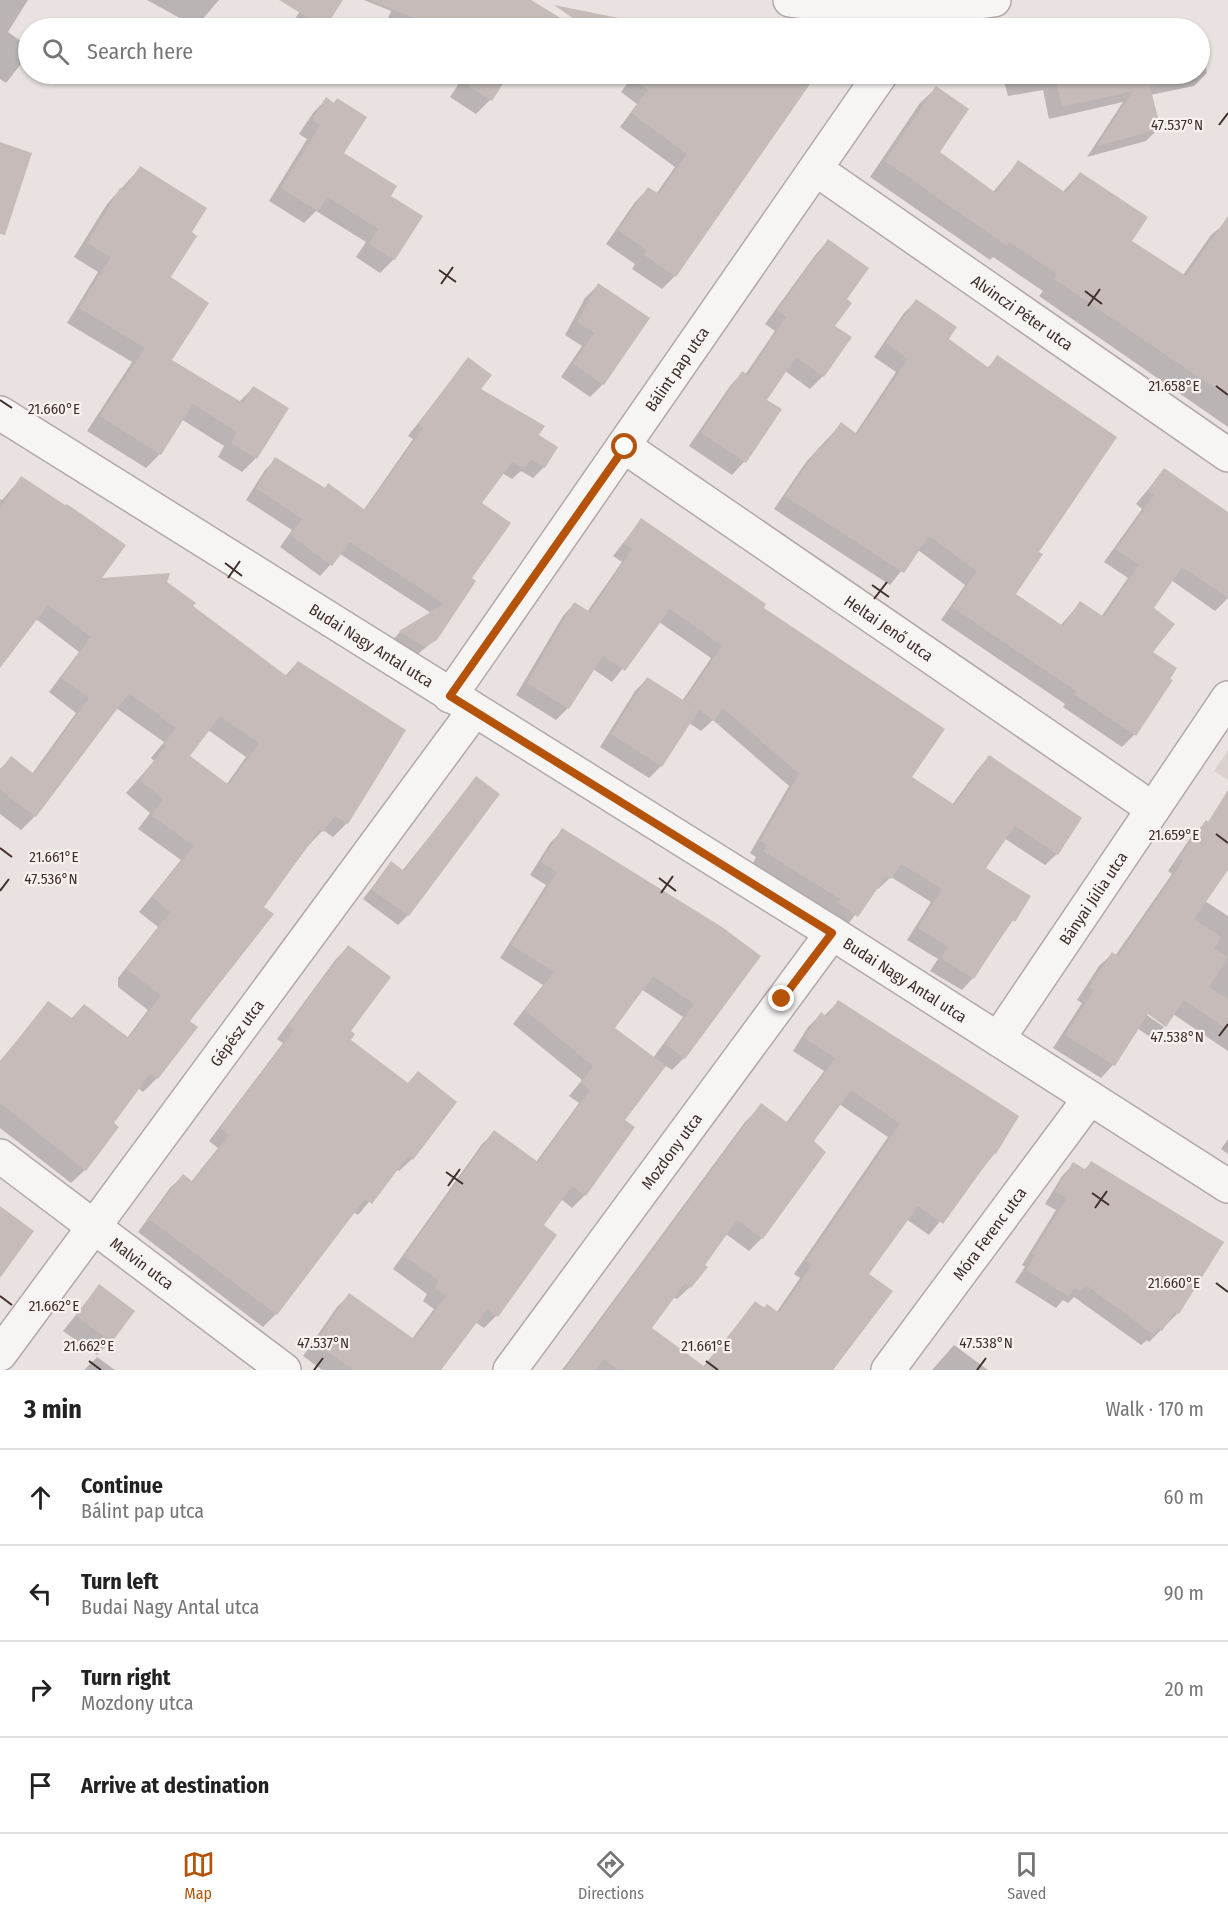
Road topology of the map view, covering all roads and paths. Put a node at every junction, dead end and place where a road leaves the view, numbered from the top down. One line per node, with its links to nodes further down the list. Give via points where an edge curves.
1 (790, 0): 3 (street)
2 (994, 0): 4 (street)
3 (913, 18)
4 (922, 18)
5 (874, 84): 6 (street, Bálint pap utca)
6 (817, 170): 8 (street, Bálint pap utca); 9 (street, Alvinczi Péter utca)
7 (0, 413): 11 (street, Budai Nagy Antal utca)
8 (625, 447): 11 (street, Bálint pap utca); 12 (street, Heltai Jenő utca)
9 (1228, 455)
10 (1228, 698): 12 (street, Bányai Júlia utca)
11 (462, 703): 13 (street, Budai Nagy Antal utca); 18 (street, Gépész utca)
12 (1153, 809): 14 (street, Bányai Júlia utca)
13 (832, 933): 14 (street, Budai Nagy Antal utca); 21 (street, Mozdony utca)
14 (998, 1039): 15 (street, Budai Nagy Antal utca)
15 (1090, 1098): 17 (street, Budai Nagy Antal utca); 22 (street, Móra Ferenc utca)
16 (0, 1156): 18 (street, Malvin utca)
17 (1228, 1186)
18 (95, 1227): 19 (street, Gépész utca); 20 (street, Malvin utca)
19 (0, 1354)
20 (284, 1370)
21 (510, 1370)
22 (888, 1370)

